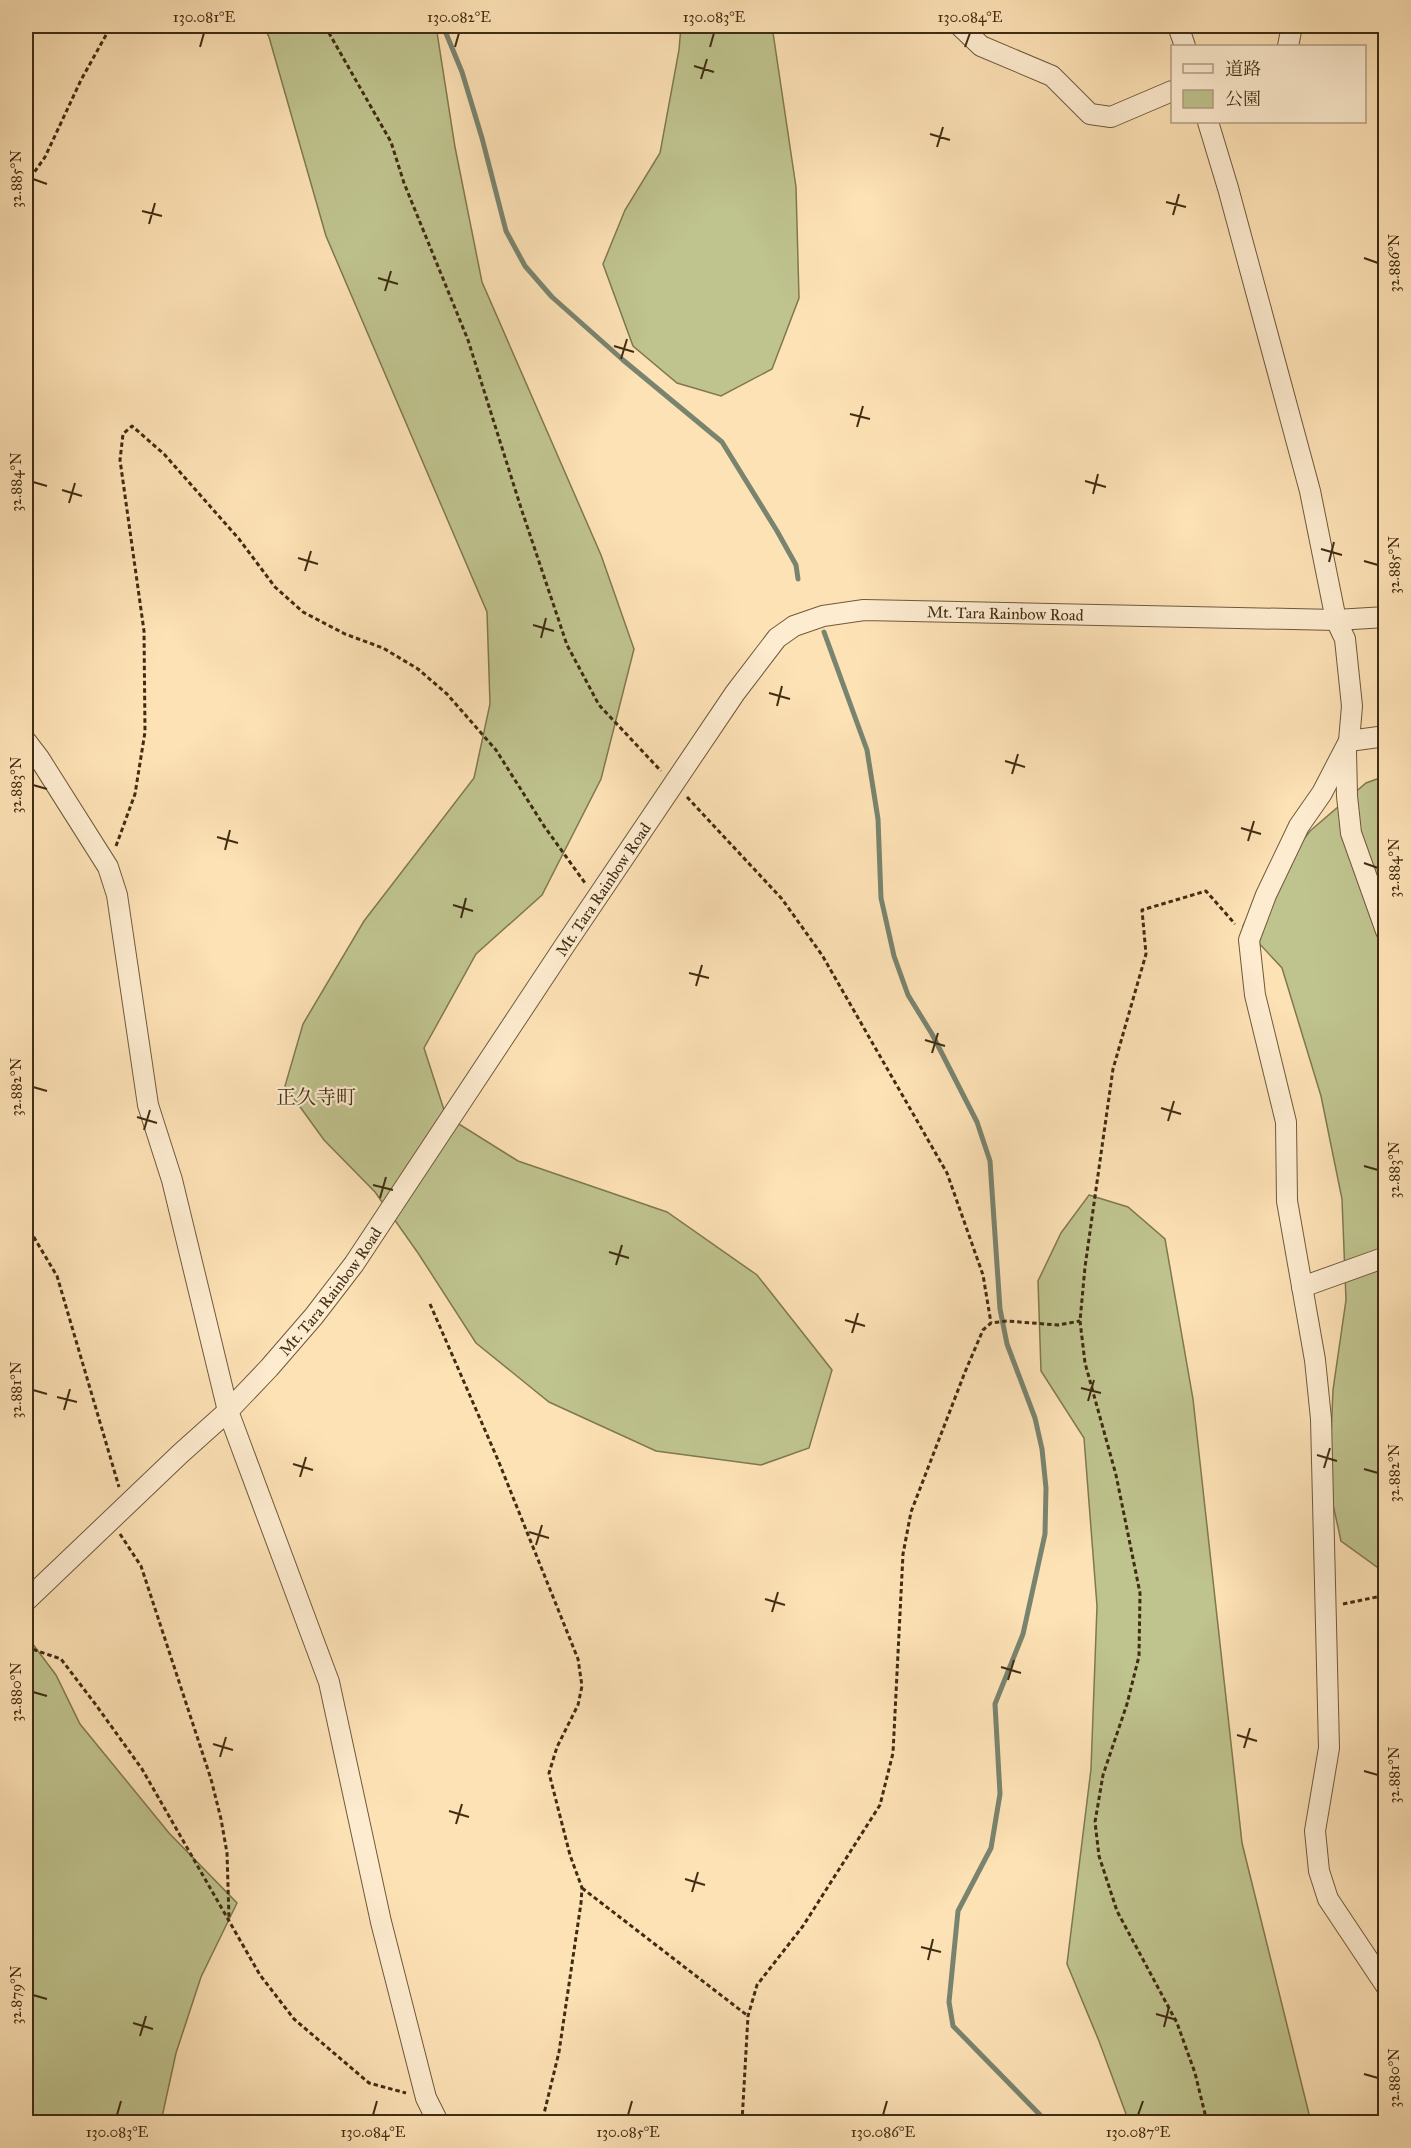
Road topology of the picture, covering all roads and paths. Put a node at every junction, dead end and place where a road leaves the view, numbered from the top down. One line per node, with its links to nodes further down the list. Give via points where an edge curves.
1 (111, 26): 11 (path, via 45,157)
2 (326, 26): 17 (path, via 390,142 468,340 567,645 599,705)
3 (960, 26): 8 (street, via 981,46 1052,75 1090,114 1111,117)
4 (1178, 26): 6 (street)
5 (1292, 26): 7 (street)
6 (1185, 45)
7 (1288, 45)
8 (1171, 93)
9 (1225, 123): 10 (street)
10 (1210, 129): 13 (street, via 1310,491)
11 (26, 184)
12 (1386, 617): 13 (street, Mt. Tara Rainbow Road)
13 (1336, 620): 16 (street, via 1344,639 1352,706); 17 (street, Mt. Tara Rainbow Road, via 864,610 823,615 794,626 777,638)
14 (1386, 736): 16 (street)
15 (26, 741): 18 (street)
16 (1347, 746): 20 (street, via 1351,833); 21 (street, via 1299,826 1266,895)
17 (674, 784): 19 (street, Mt. Tara Rainbow Road); 27 (path, via 782,899 828,965 947,1173 982,1275)
18 (108, 867): 19 (path, via 135,794 144,732 144,631 120,460 123,434 132,426 164,454 239,539 275,587 303,612 383,648 418,669 447,694 496,750); 28 (street, via 117,895 148,1106 172,1180)
19 (596, 900): 28 (street, Mt. Tara Rainbow Road, via 354,1264 314,1316)
20 (1386, 932)
21 (1250, 940): 24 (street, via 1255,995 1286,1122 1287,1201); 26 (path, via 1206,891 1142,910 1146,954 1113,1069)
22 (26, 1224): 29 (path, via 57,1276)
23 (1386, 1257): 24 (street)
24 (1302, 1287): 32 (street, via 1321,1419)
25 (430, 1305): 34 (path, via 578,1659 582,1686 578,1705 549,1773)
26 (1080, 1321): 27 (path, via 1058,1325); 42 (path, via 1085,1363 1116,1475 1140,1593 1139,1656 1103,1776 1095,1822 1099,1856 1117,1911 1177,2023)
27 (991, 1323): 37 (path, via 983,1330 965,1372 911,1512 903,1554 893,1753 880,1805 803,1926 757,1985)
28 (228, 1411): 29 (street, Mt. Tara Rainbow Road); 38 (street, via 329,1682 381,1922)
29 (117, 1513): 31 (street, Mt. Tara Rainbow Road); 35 (path, via 141,1566 211,1779 227,1853)
30 (1386, 1595): 32 (path)
31 (26, 1601)
32 (1327, 1608): 36 (street, via 1329,1749 1315,1831 1319,1871 1328,1899)
33 (26, 1647): 35 (path, via 61,1659 96,1705 142,1769)
34 (582, 1888): 37 (path); 40 (path, via 559,2052)
35 (229, 1921): 38 (path, via 260,1976 294,2019 369,2083)
36 (1386, 1986)
37 (748, 2016): 41 (path)
38 (426, 2098): 39 (street)
39 (438, 2122)
40 (542, 2122)
41 (742, 2122)
42 (1207, 2122)

